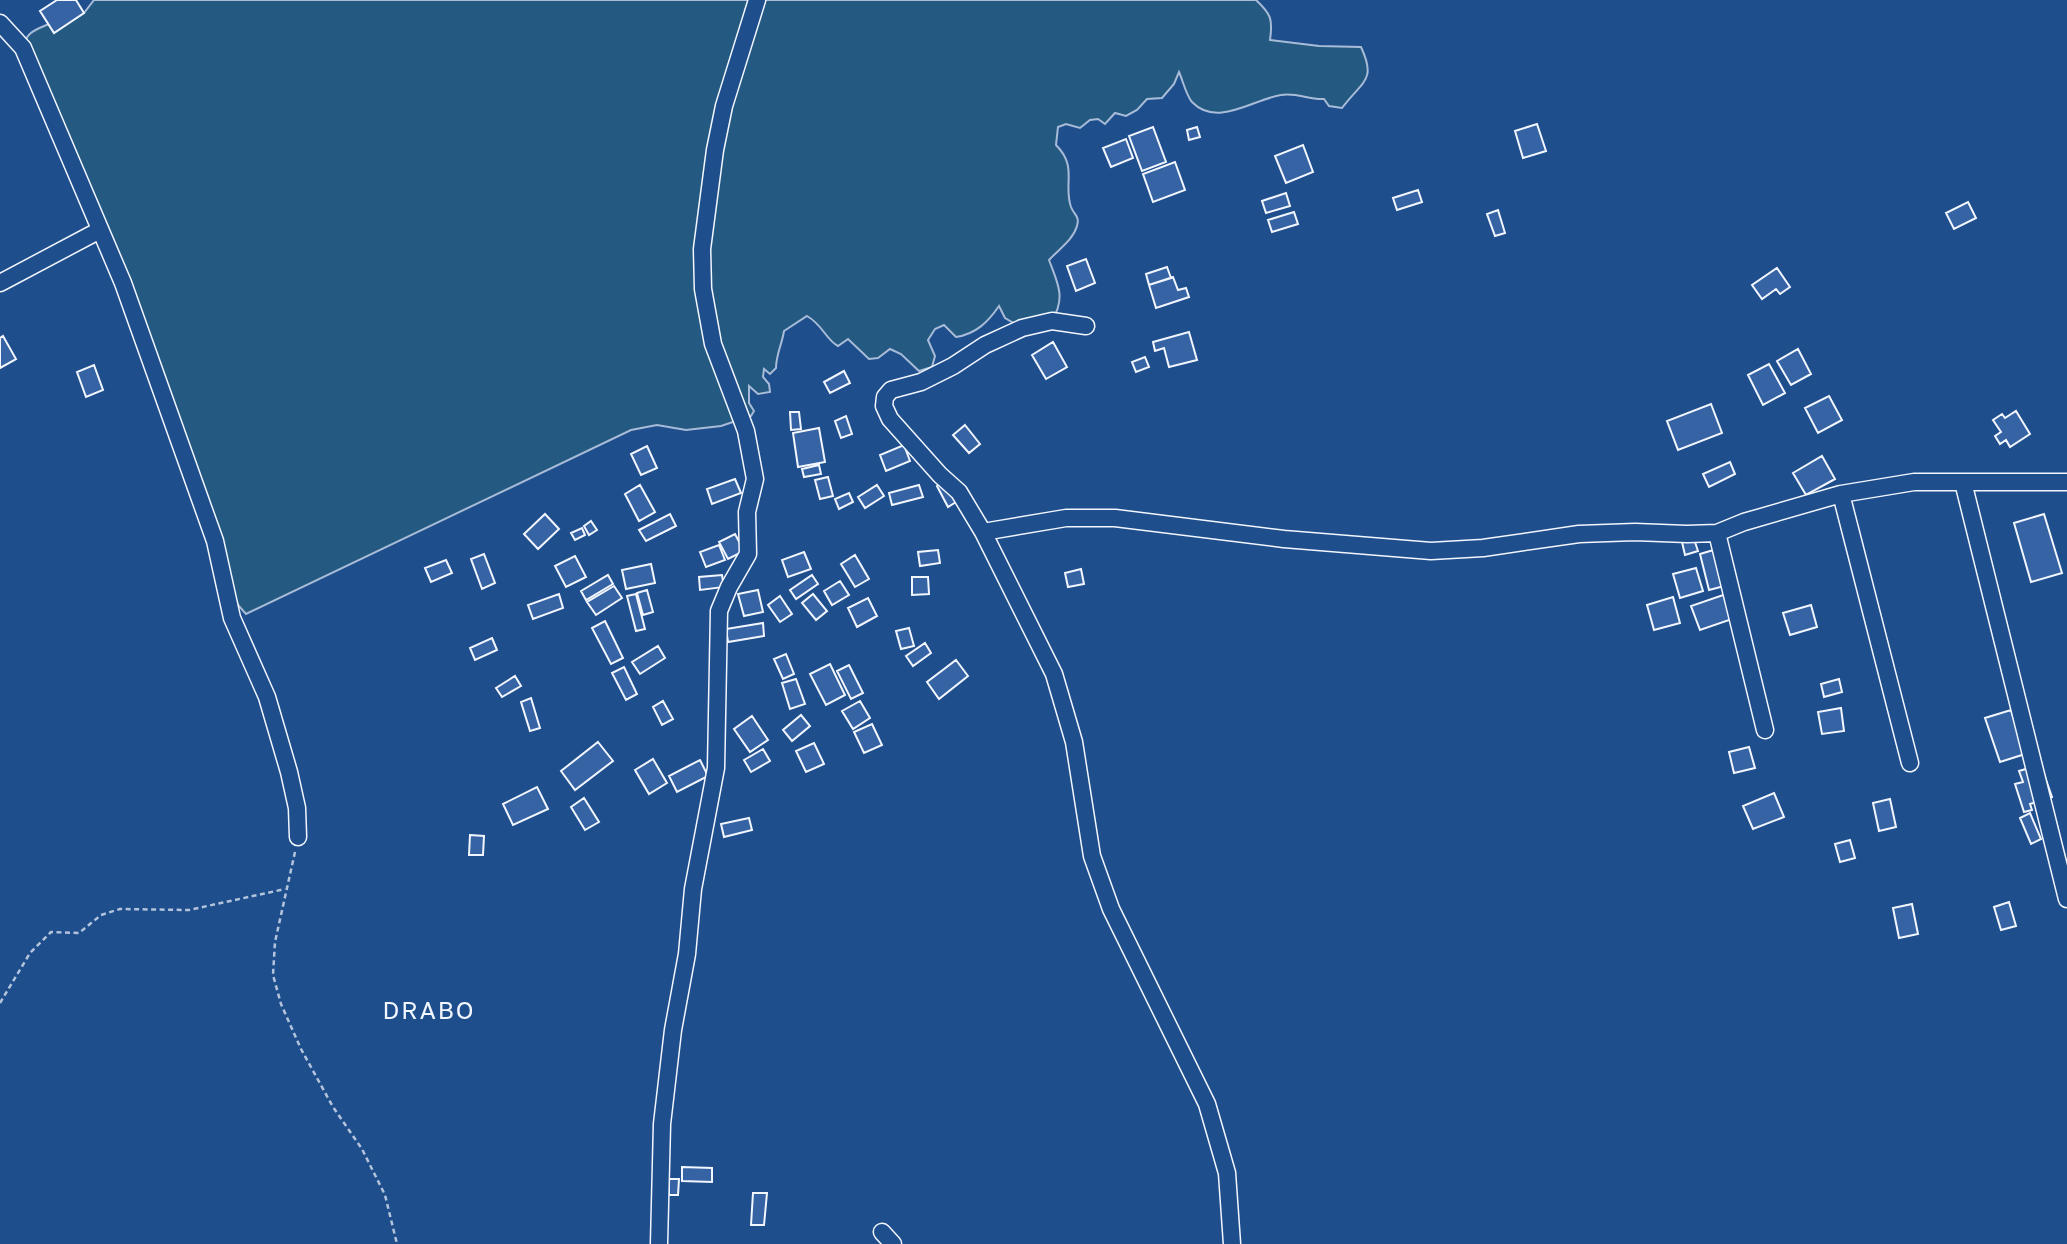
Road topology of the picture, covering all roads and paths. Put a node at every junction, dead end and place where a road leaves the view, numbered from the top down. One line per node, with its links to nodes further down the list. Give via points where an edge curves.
1 (757, 0): 18 (street, via 724,106 701,257 713,344 746,431 755,479 747,512 748,554 719,611 716,768 693,889 663,1111)
2 (0, 23): 3 (street, via 23,48)
3 (100, 230): 4 (street); 13 (street, via 215,541 232,618 267,697 297,808)
4 (0, 283)
5 (1086, 326): 9 (street, via 1052,321 1022,328 921,382 891,390 885,397 890,419 959,492)
6 (1963, 482): 7 (street); 8 (street, via 1914,482); 15 (street)
7 (2067, 482)
8 (1841, 494): 10 (street); 12 (street)
9 (983, 532): 10 (street, via 1066,518 1115,518 1430,551 1579,534); 19 (street, via 1054,674 1074,742 1092,856 1111,909 1207,1104 1227,1173)
10 (1717, 533): 11 (street)
11 (1765, 730)
12 (1910, 763)
13 (298, 836): 14 (path)
14 (286, 889): 16 (path, via 189,910 120,909 100,915 79,933 51,932 30,953); 17 (path, via 275,942 274,975 281,1004 300,1049 362,1149 384,1195)
15 (2067, 900)
16 (0, 1003)
17 (397, 1244)
18 (659, 1244)
19 (1232, 1244)

